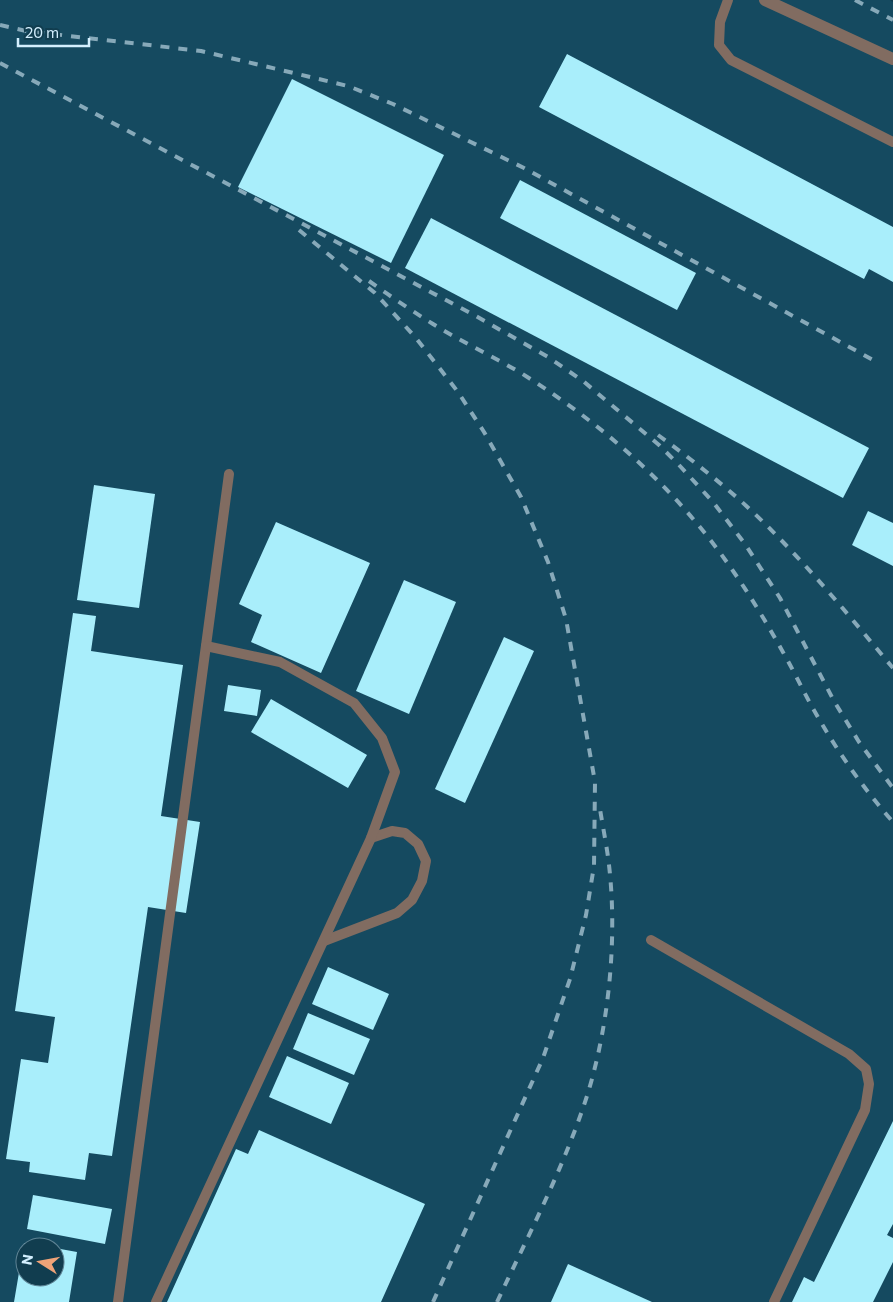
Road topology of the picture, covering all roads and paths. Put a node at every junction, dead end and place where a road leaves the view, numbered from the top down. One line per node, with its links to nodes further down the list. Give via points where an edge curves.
1 (728, 0): 4 (lane, via 720,22 719,45 731,60)
2 (765, 0): 3 (street)
3 (893, 59)
4 (893, 142)
5 (229, 474): 6 (lane)
6 (206, 646): 7 (lane, via 280,662 354,703 382,738 395,772); 11 (lane)
7 (371, 838): 9 (lane); 9 (lane, via 392,831 405,832 418,844 426,861 422,881 412,900 397,913)
8 (651, 940): 12 (lane, via 849,1054 866,1069 869,1084 865,1110)
9 (324, 941): 10 (lane)
10 (156, 1301)
11 (118, 1302)
12 (774, 1302)

